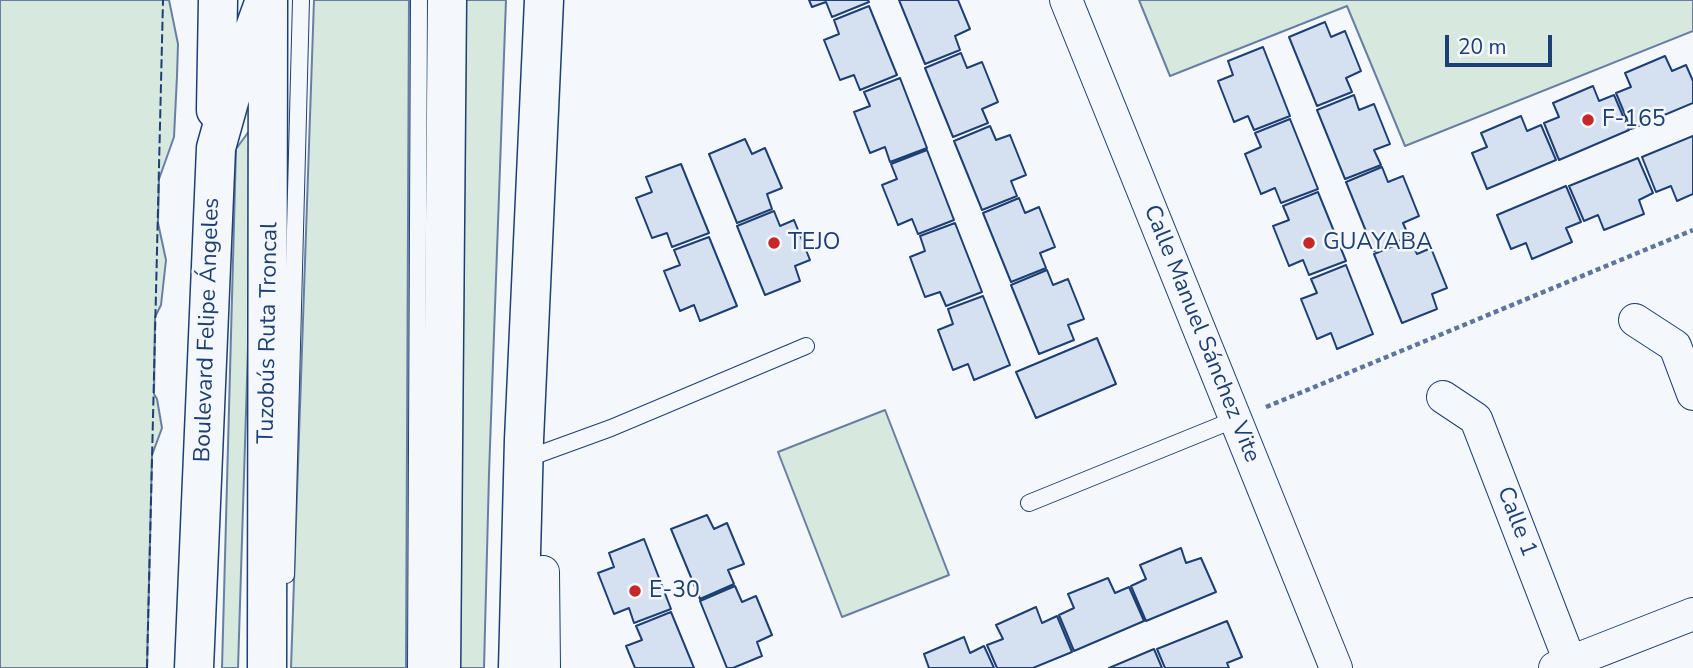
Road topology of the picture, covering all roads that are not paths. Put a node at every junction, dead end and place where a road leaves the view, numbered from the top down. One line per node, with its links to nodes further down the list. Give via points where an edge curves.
1 (218, 0): 8 (main road)
2 (267, 0): 8 (main road, Boulevard Felipe Ángeles); 21 (main road, Boulevard Felipe Ángeles)
3 (301, 0): 17 (lane, Tuzobús Ruta Troncal)
4 (419, 0): 22 (lane)
5 (447, 0): 23 (main road)
6 (544, 0): 14 (main road)
7 (1066, 0): 13 (street, Calle Manuel Sánchez Vite)
8 (216, 148): 20 (main road, Boulevard Felipe Ángeles)
9 (1635, 320): 11 (street, via 1675,346)
10 (806, 346): 14 (lane, via 534,456)
11 (1693, 394)
12 (1443, 397): 19 (street, Calle 1, via 1476,419)
13 (1236, 419): 15 (lane); 26 (street, Calle Manuel Sánchez Vite)
14 (524, 440): 24 (main road)
15 (1029, 503)
16 (543, 572): 25 (street)
17 (286, 584)
18 (1693, 614): 19 (street)
19 (1563, 665)
20 (194, 668)
21 (267, 668)
22 (416, 668)
23 (441, 668)
24 (518, 668)
25 (544, 668)
26 (1336, 668)

